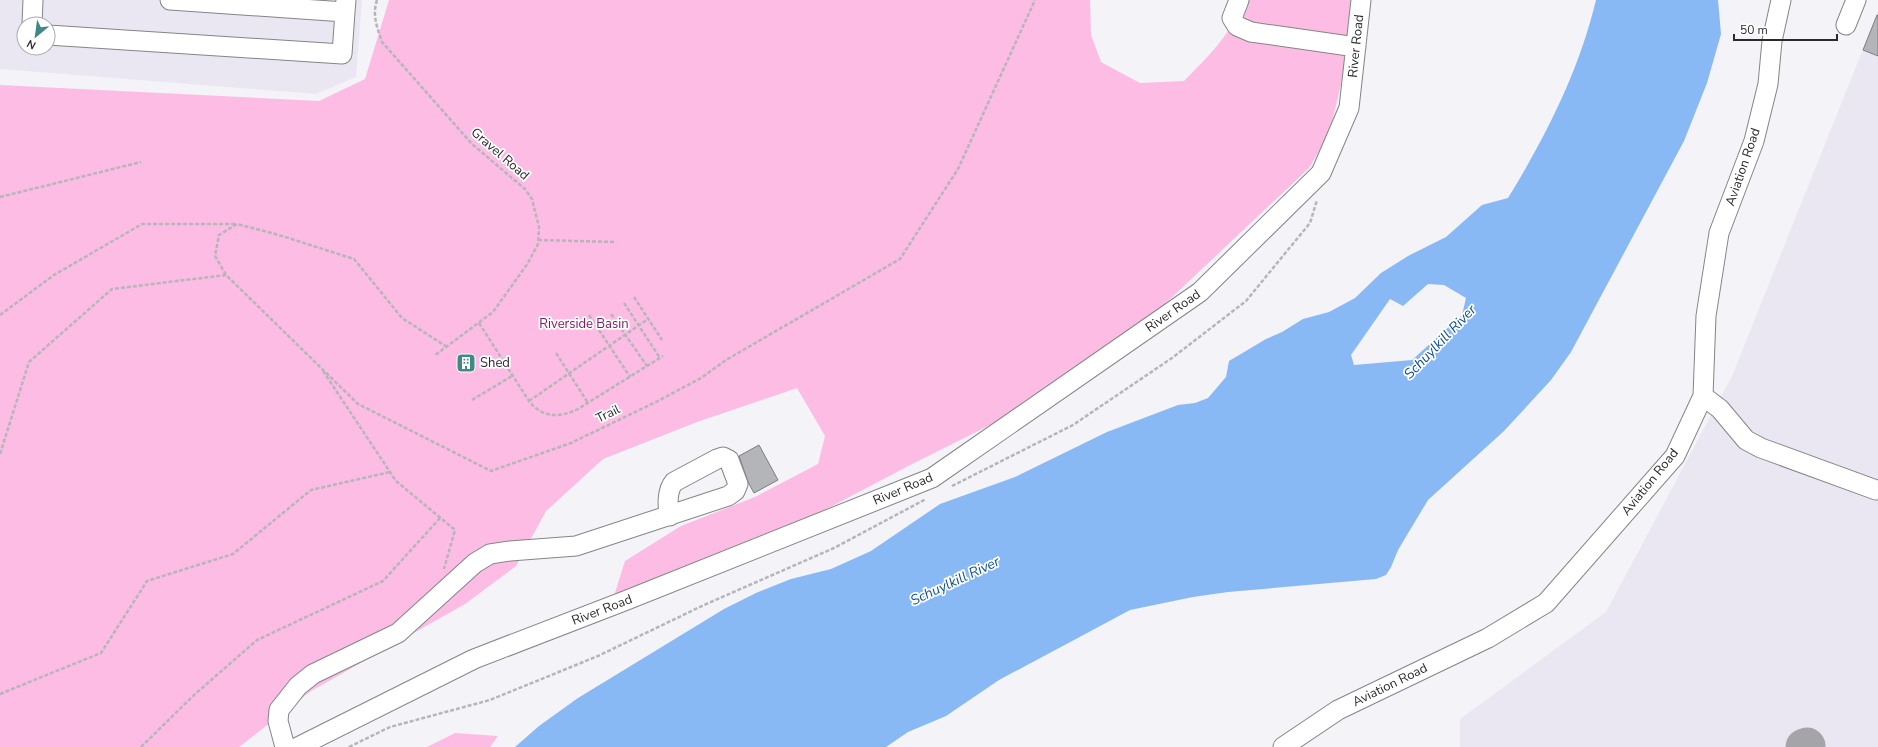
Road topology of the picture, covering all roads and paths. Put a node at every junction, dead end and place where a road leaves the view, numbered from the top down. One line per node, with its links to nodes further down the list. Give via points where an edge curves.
1 (33, 0): 10 (street)
2 (170, 0): 9 (street)
3 (377, 0): 17 (path, Gravel Road, via 374,9 375,21 382,42 472,144 525,189 532,199 536,213)
4 (1035, 0): 34 (path, Trail, via 958,169 900,259 726,360 701,378 668,395 571,443 491,471 358,404)
5 (1238, 0): 13 (street, via 1232,18 1237,26 1251,32)
6 (1361, 0): 13 (street, River Road)
7 (1781, 0): 39 (street, Aviation Road, via 1772,41 1768,84 1754,141 1719,233 1706,316)
8 (1856, 0): 11 (street)
9 (346, 6): 12 (street, via 342,54)
10 (32, 16)
11 (1846, 25)
12 (56, 36)
13 (1356, 47): 52 (street, River Road, via 1349,108 1320,173 1200,292 932,478 474,659)
14 (141, 162): 15 (path)
15 (0, 197)
16 (236, 224): 19 (path, via 219,236 215,256); 23 (path, via 142,224 54,275); 31 (path, via 354,259 402,318)
17 (538, 240): 18 (path); 26 (path, Gravel Road, via 528,263 510,290 493,312)
18 (615, 242)
19 (226, 275): 34 (path); 43 (path, via 112,289 29,362)
20 (634, 298): 25 (path)
21 (624, 303): 27 (path)
22 (611, 314): 28 (path)
23 (0, 315)
24 (588, 315): 30 (path)
25 (648, 319): 27 (path); 29 (path)
26 (478, 323): 31 (path, Gravel Road); 37 (path)
27 (638, 325): 28 (path); 35 (path, via 662,357)
28 (625, 335): 30 (path); 35 (path)
29 (662, 340)
30 (609, 346): 36 (path); 38 (path)
31 (447, 347): 33 (path, Gravel Road)
32 (556, 354): 36 (path)
33 (434, 356)
34 (319, 366): 44 (path)
35 (647, 366): 38 (path)
36 (569, 374): 41 (path); 42 (path)
37 (512, 376): 40 (path); 41 (path)
38 (630, 377): 42 (path)
39 (1703, 396): 45 (street, via 1720,408 1746,440 1761,448); 53 (street, Aviation Road, via 1675,456 1546,603 1488,638 1338,710)
40 (472, 400)
41 (529, 401): 42 (path, via 544,414 557,416)
42 (588, 403)
43 (0, 454)
44 (390, 472): 47 (path, via 396,481); 49 (path, via 311,490 233,554 147,582 101,653)
45 (1876, 490)
46 (670, 516): 48 (street, via 576,546 490,554 475,563)
47 (440, 518): 48 (path, via 455,530); 50 (path, via 383,581 257,640 194,695)
48 (436, 599): 51 (street, via 398,633 313,674 298,686 279,710 278,721)
49 (0, 694)
50 (141, 747)
51 (286, 747)
52 (298, 747)
53 (1283, 747)

